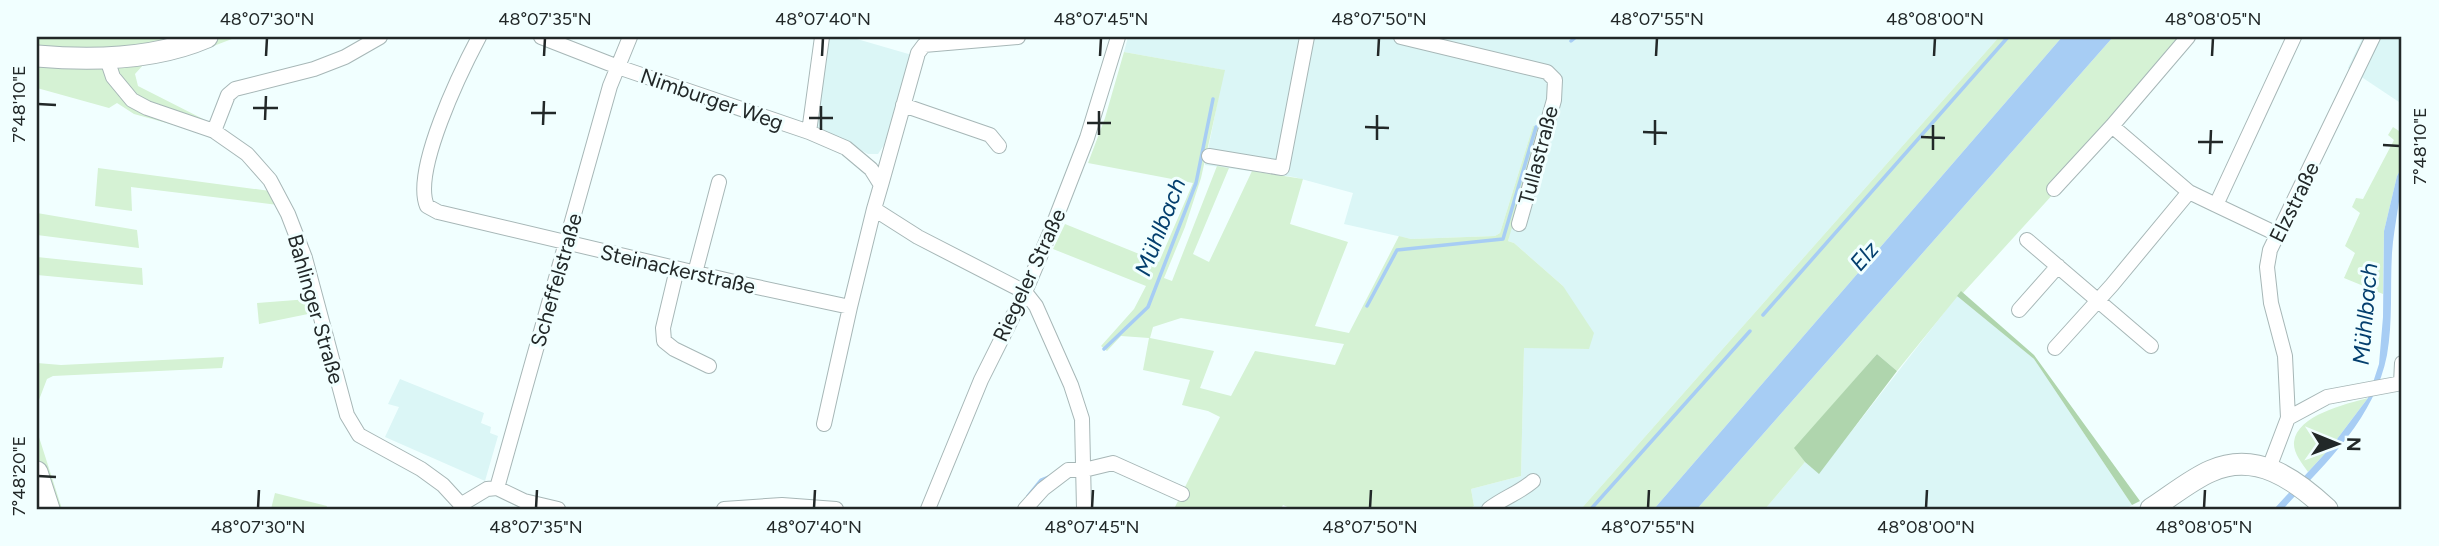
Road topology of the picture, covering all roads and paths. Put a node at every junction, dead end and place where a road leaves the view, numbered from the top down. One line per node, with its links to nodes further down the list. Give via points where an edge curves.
1 (206, 37): 16 (street)
2 (380, 37): 20 (street, via 314,69 234,89)
3 (479, 37): 33 (street, Steinackerstraße, via 435,138 423,196 427,206)
4 (541, 37): 17 (street, Nimburger Weg)
5 (630, 37): 17 (street, Scheffelstraße)
6 (822, 37): 21 (street)
7 (1018, 37): 18 (street, via 924,45)
8 (1118, 37): 37 (street, Riegeler Straße, via 1087,138)
9 (1307, 37): 23 (street, via 1282,169)
10 (1401, 37): 14 (street, Tullastraße)
11 (2188, 37): 19 (street)
12 (2294, 37): 28 (street)
13 (2372, 37): 31 (street, Elzstraße)
14 (1424, 39): 30 (street, Tullastraße, via 1547,72 1555,80 1554,100)
15 (37, 56): 16 (street)
16 (107, 59): 20 (street, Bahlinger Straße, via 113,77 132,100)
17 (618, 67): 21 (street, Nimburger Weg); 33 (street, Scheffelstraße)
18 (903, 105): 22 (street, via 989,135); 25 (street)
19 (2112, 126): 26 (street); 27 (street)
20 (214, 131): 55 (street, Bahlinger Straße, via 247,153 270,180 288,214 305,258 347,415 359,435 421,469)
21 (809, 132): 25 (street, Nimburger Weg, via 846,148 871,169)
22 (999, 146)
23 (1209, 156)
24 (719, 182): 36 (street)
25 (881, 185): 29 (street)
26 (2053, 188)
27 (2189, 192): 28 (street); 38 (street)
28 (2216, 205): 31 (street)
29 (874, 209): 37 (street); 39 (street)
30 (1519, 224)
31 (2277, 234): 46 (street, Elzstraße, via 2267,267 2273,316 2285,356)
32 (2027, 240): 34 (street)
33 (567, 243): 35 (street, Steinackerstraße); 52 (street, Scheffelstraße)
34 (2058, 266): 38 (street); 40 (street)
35 (677, 269): 36 (street, Steinackerstraße); 44 (street, via 664,341)
36 (695, 273): 39 (street, Steinackerstraße)
37 (1025, 292): 49 (street, via 1044,320 1075,396 1082,419); 60 (street, Riegeler Straße, via 994,351)
38 (2098, 299): 41 (street); 42 (street)
39 (850, 307): 47 (street)
40 (2019, 310)
41 (2151, 346)
42 (2055, 348)
43 (2402, 363): 45 (street)
44 (709, 366)
45 (2402, 383): 46 (street, via 2327,397)
46 (2288, 418): 48 (street)
47 (824, 424)
48 (2269, 468): 54 (street); 64 (street, via 2237,465 2211,471)
49 (1084, 470): 53 (street, via 1113,463); 61 (street, via 1068,470); 62 (street)
50 (37, 472): 56 (street)
51 (1533, 481): 63 (street)
52 (497, 488): 55 (street, via 487,489); 57 (street)
53 (1182, 494)
54 (2321, 503)
55 (464, 507)
56 (49, 509)
57 (558, 509)
58 (724, 509): 59 (street, via 782,505)
59 (836, 509)
60 (928, 509)
61 (1024, 509)
62 (1084, 509)
63 (1489, 509)
64 (2151, 509)

